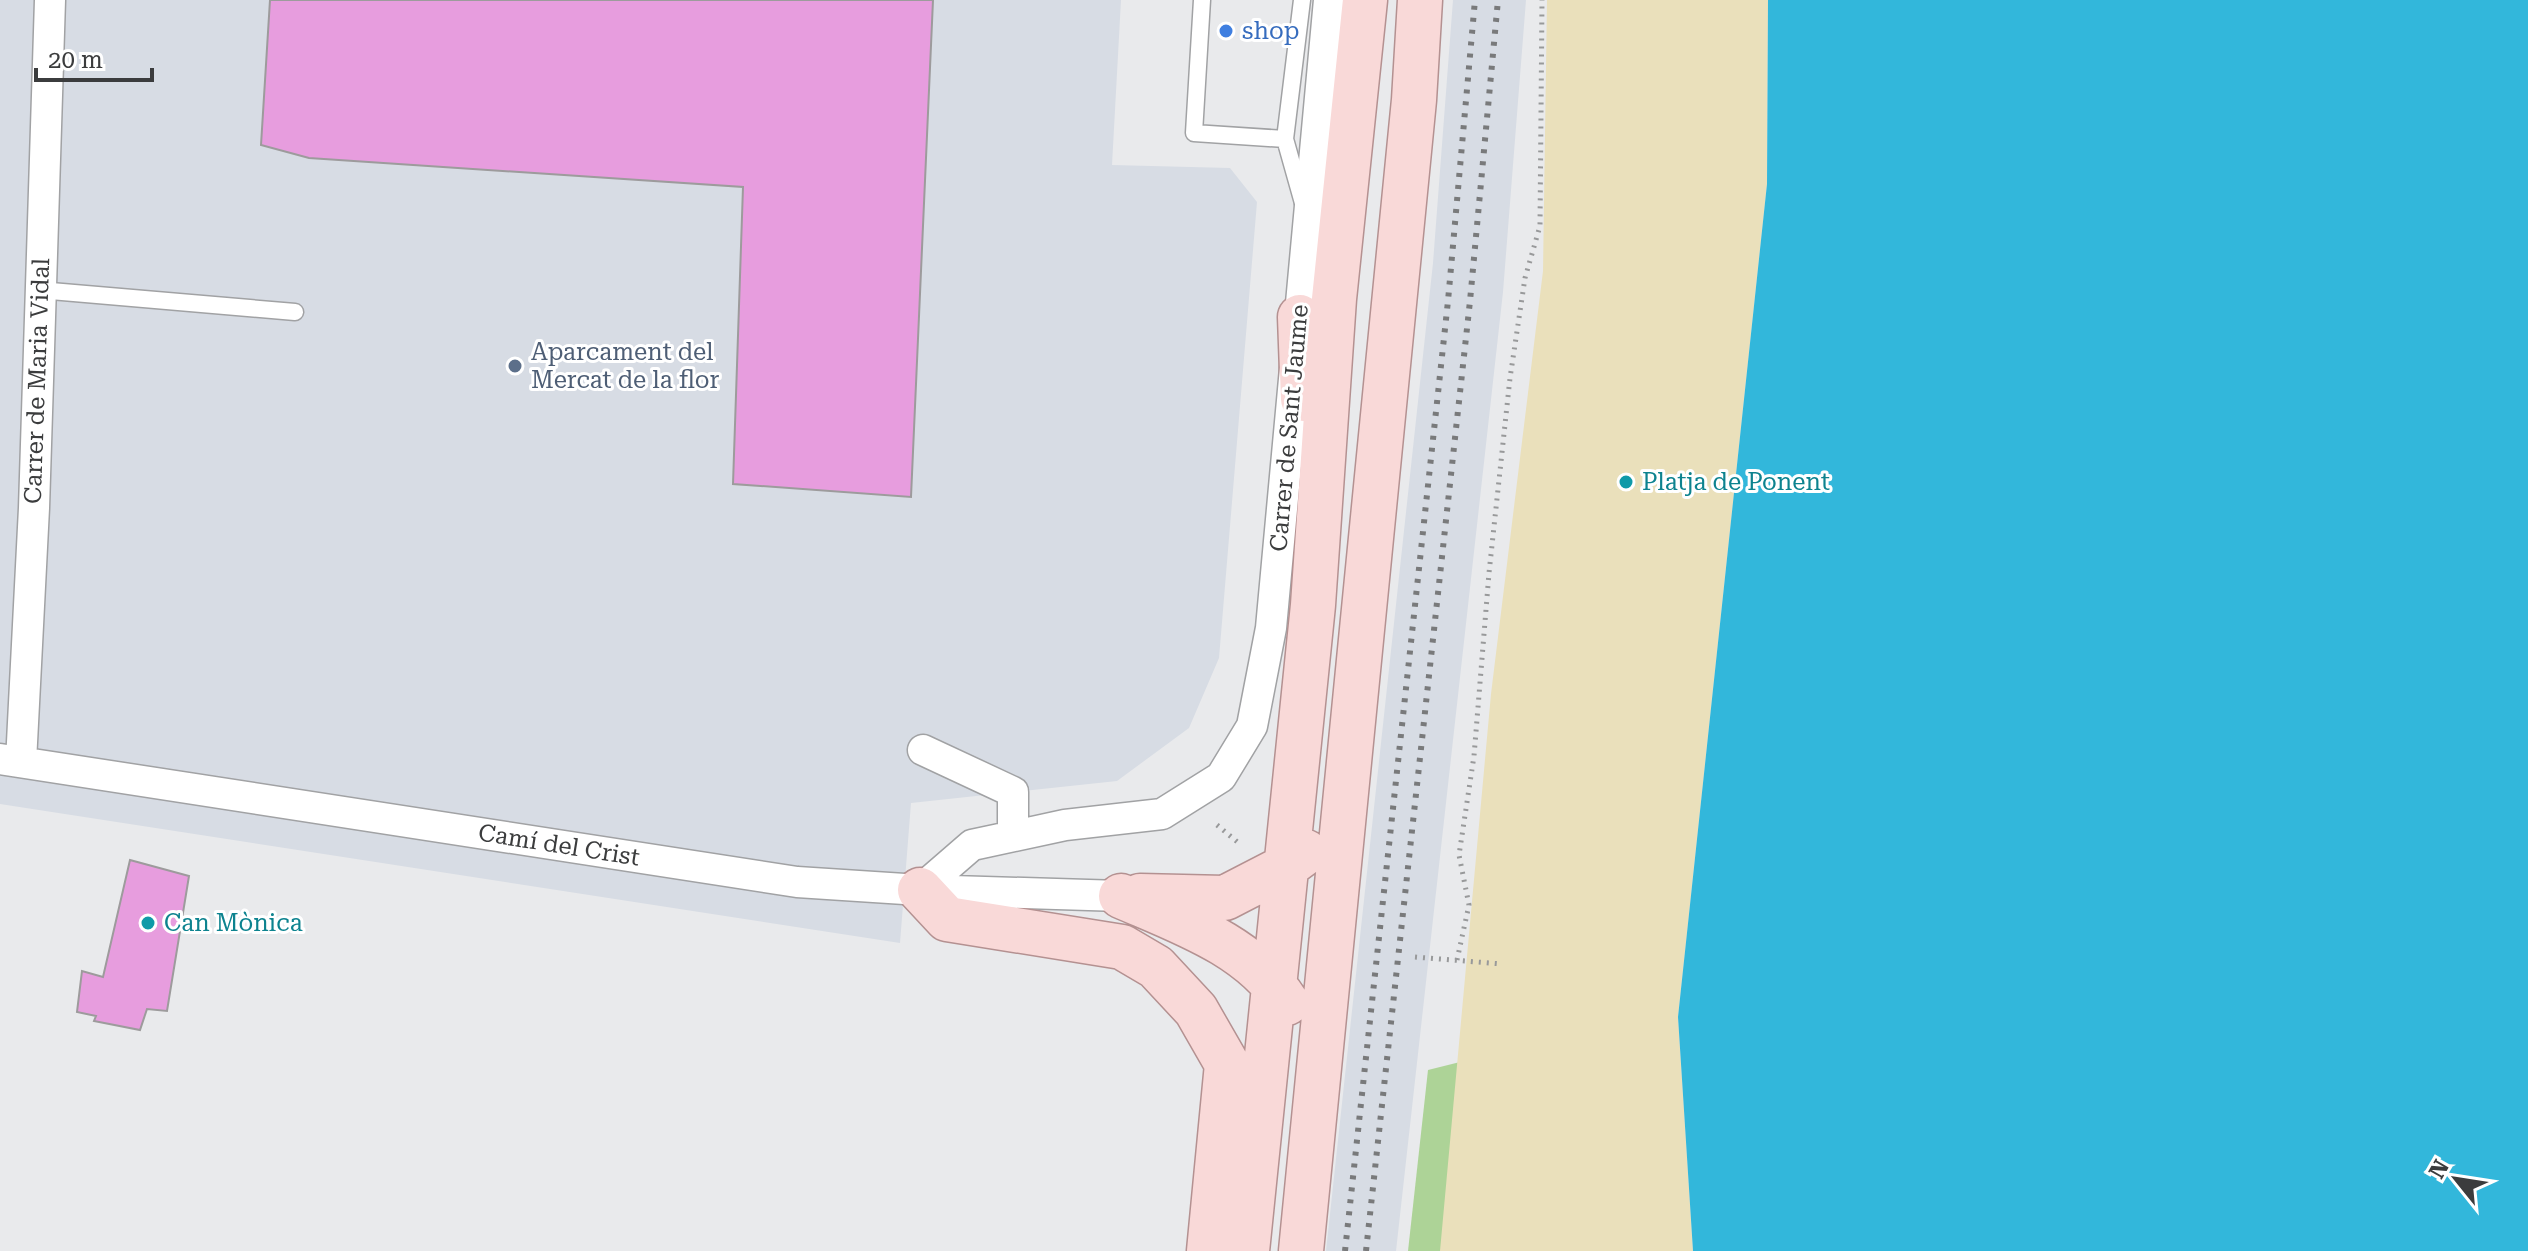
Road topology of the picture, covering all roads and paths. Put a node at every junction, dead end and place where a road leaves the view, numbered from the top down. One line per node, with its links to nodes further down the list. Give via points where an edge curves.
1 (50, 0): 10 (street, Carrer de Maria Vidal)
2 (1202, 0): 8 (lane, via 1194,133)
3 (1302, 0): 8 (lane)
4 (1329, 0): 9 (street, Carrer de Sant Jaume)
5 (1365, 0): 13 (main road, via 1334,299)
6 (1420, 0): 14 (main road)
7 (1542, 0): 24 (path, via 1540,226 1525,278 1509,393 1474,756 1459,855 1469,905)
8 (1285, 139): 9 (lane)
9 (1308, 220): 12 (street, Carrer de Sant Jaume)
10 (39, 290): 11 (lane); 16 (street, Carrer de Maria Vidal, via 34,508)
11 (295, 312)
12 (1300, 317): 13 (main road); 18 (street, Carrer de Sant Jaume, via 1271,628 1252,726 1221,777 1162,814)
13 (1313, 605): 20 (main road)
14 (1360, 634): 20 (main road, via 1329,819 1307,852); 30 (main road)
15 (923, 750): 18 (street, via 1013,792)
16 (10, 760): 21 (street, Camí del Crist, via 797,882)
17 (1217, 825): 19 (path)
18 (1013, 836): 21 (street, via 972,845)
19 (1247, 850)
20 (1287, 866): 22 (main road, via 1225,898); 26 (main road)
21 (920, 890): 22 (street, Camí del Crist); 27 (main road, via 947,919 1122,947 1156,967 1196,1010 1227,1064)
22 (1121, 896): 26 (main road, via 1239,953)
23 (1415, 957): 24 (path)
24 (1457, 960): 25 (path)
25 (1502, 964)
26 (1275, 985): 28 (main road); 29 (main road, via 1309,1049)
27 (1209, 1251)
28 (1247, 1251)
29 (1287, 1251)
30 (1301, 1251)

